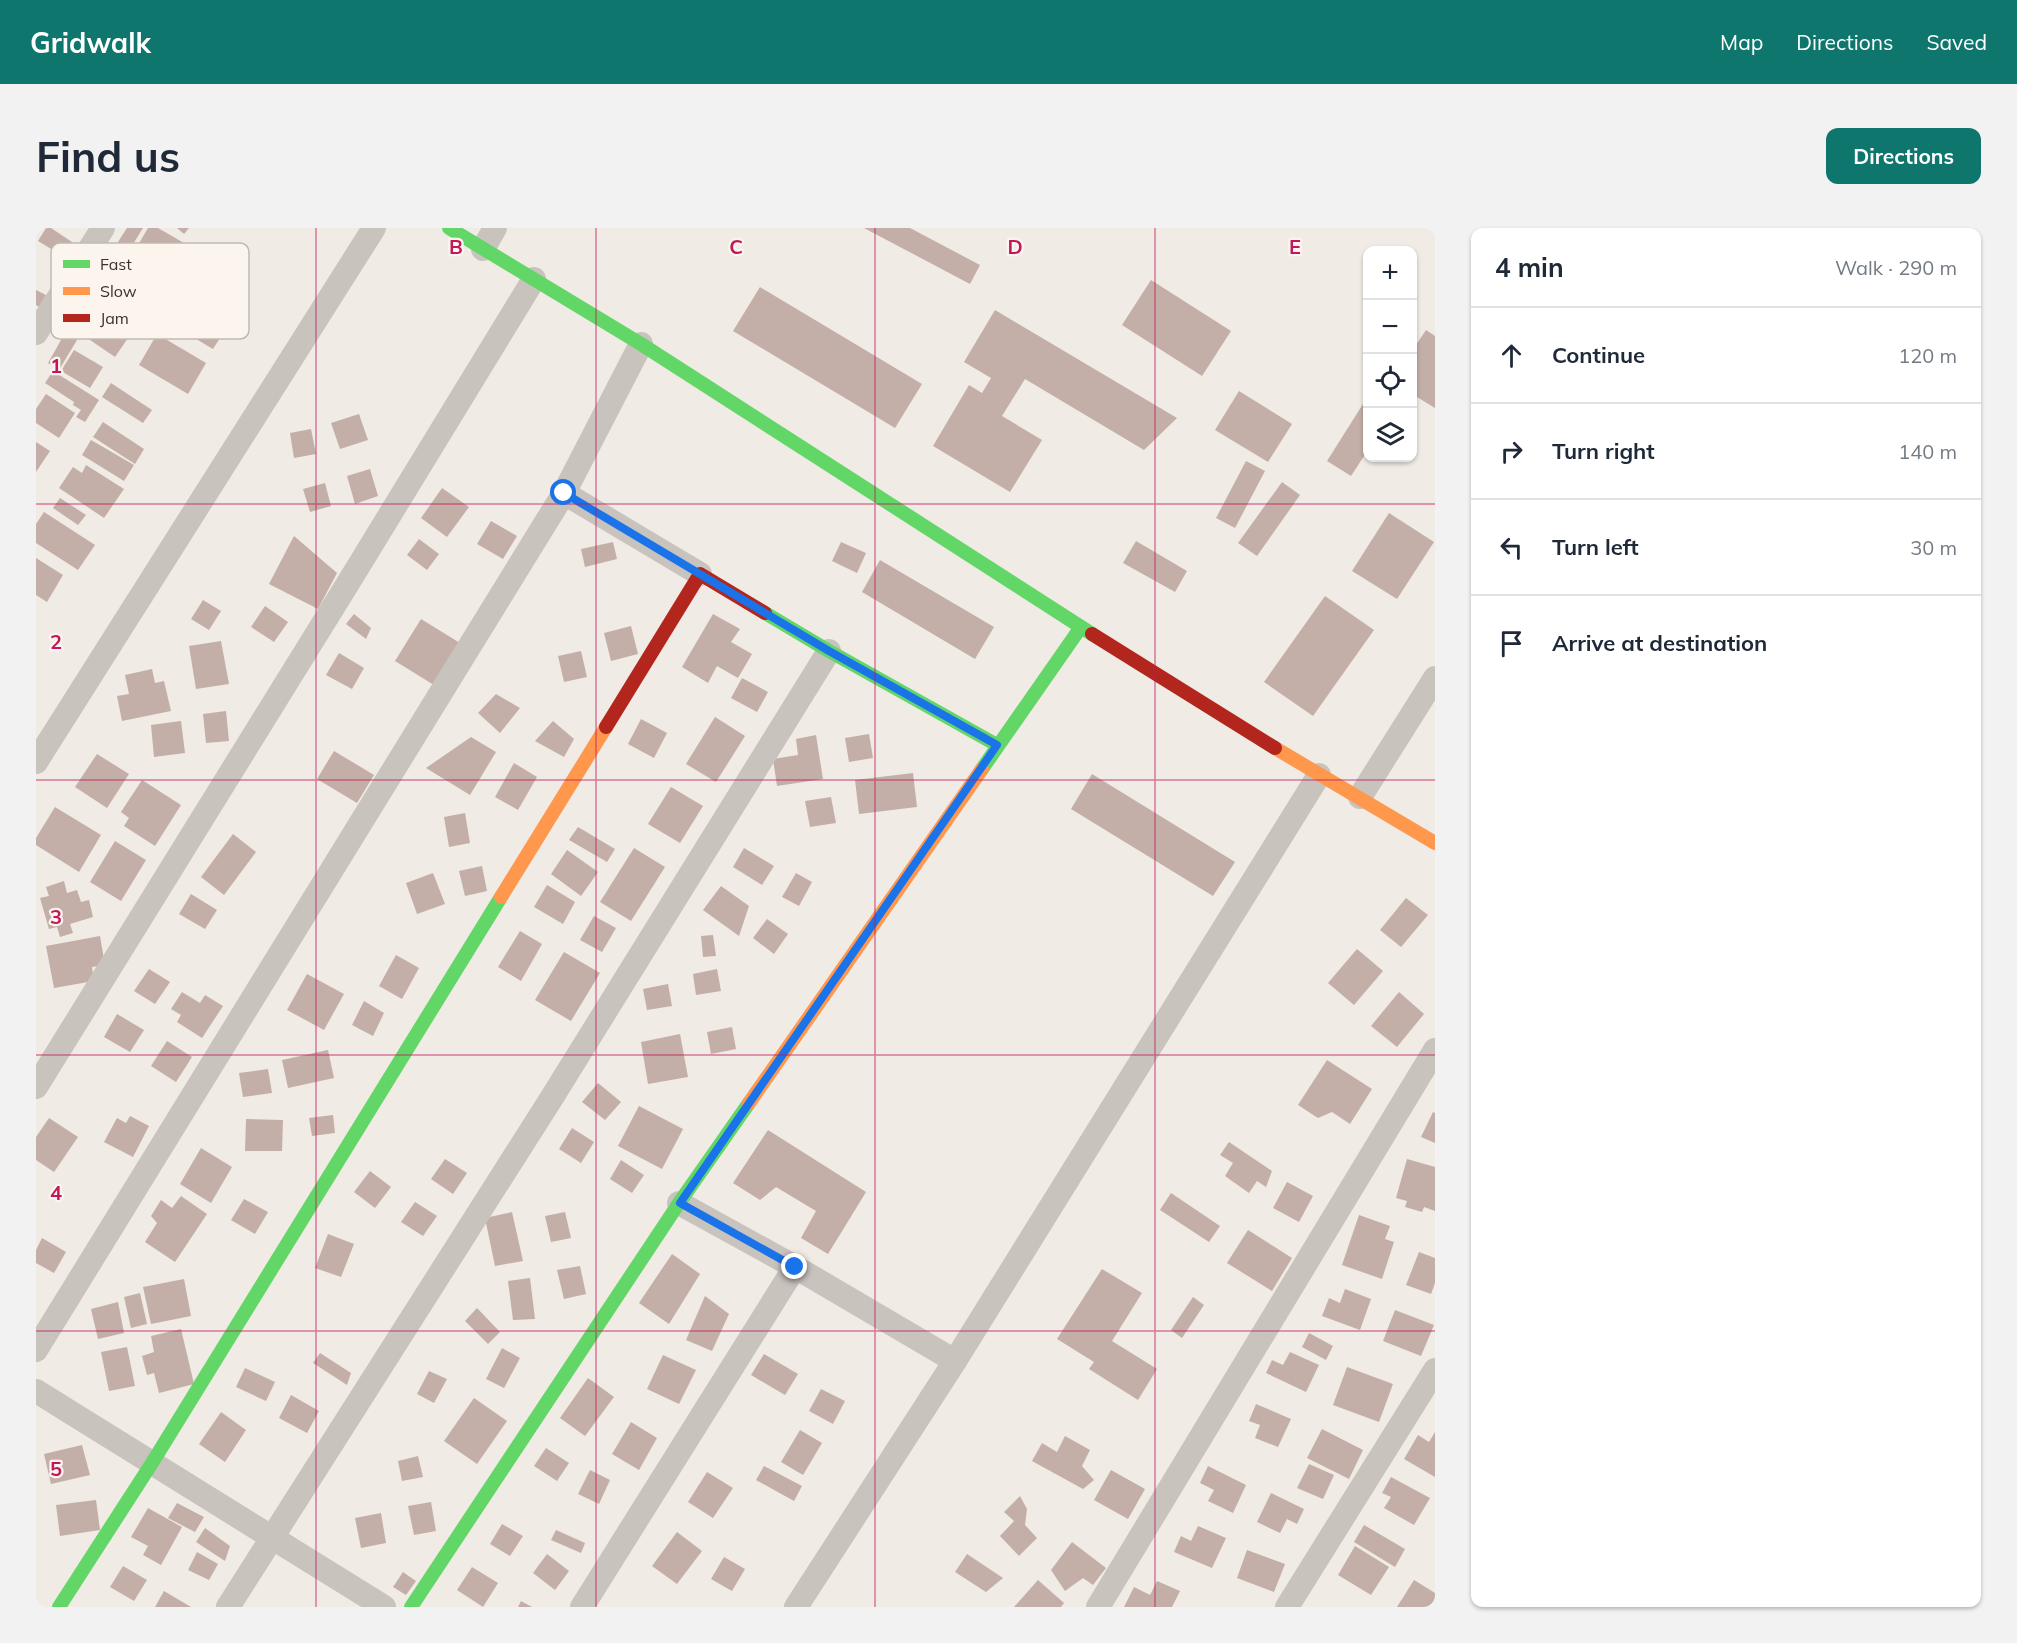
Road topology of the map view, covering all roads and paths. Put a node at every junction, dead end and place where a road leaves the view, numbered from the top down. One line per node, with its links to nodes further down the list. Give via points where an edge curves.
1 (103, 228): 5 (street)
2 (374, 228): 17 (street)
3 (449, 228): 6 (street)
4 (495, 228): 6 (street)
5 (93, 243)
6 (483, 249): 7 (street)
7 (534, 279): 10 (street); 22 (street)
8 (51, 309): 9 (street)
9 (36, 333)
10 (641, 344): 11 (street); 13 (street)
11 (564, 493): 12 (street); 25 (street)
12 (700, 574): 14 (street); 29 (street)
13 (1081, 627): 16 (street); 18 (street)
14 (829, 651): 16 (street); 30 (street)
15 (1435, 678): 19 (street)
16 (997, 745): 23 (street)
17 (36, 762)
18 (1319, 775): 19 (street); 26 (street)
19 (1360, 797): 20 (street)
20 (1435, 843)
21 (1435, 1050): 37 (street)
22 (36, 1087)
23 (680, 1203): 24 (street); 34 (street)
24 (795, 1267): 26 (street); 35 (street)
25 (36, 1350)
26 (955, 1361): 36 (street)
27 (1435, 1370): 38 (street)
28 (36, 1391): 29 (street)
29 (152, 1463): 30 (street); 31 (street)
30 (271, 1537): 32 (street); 33 (street)
31 (59, 1607)
32 (228, 1607)
33 (384, 1607)
34 (411, 1607)
35 (582, 1607)
36 (796, 1607)
37 (1098, 1607)
38 (1287, 1607)

